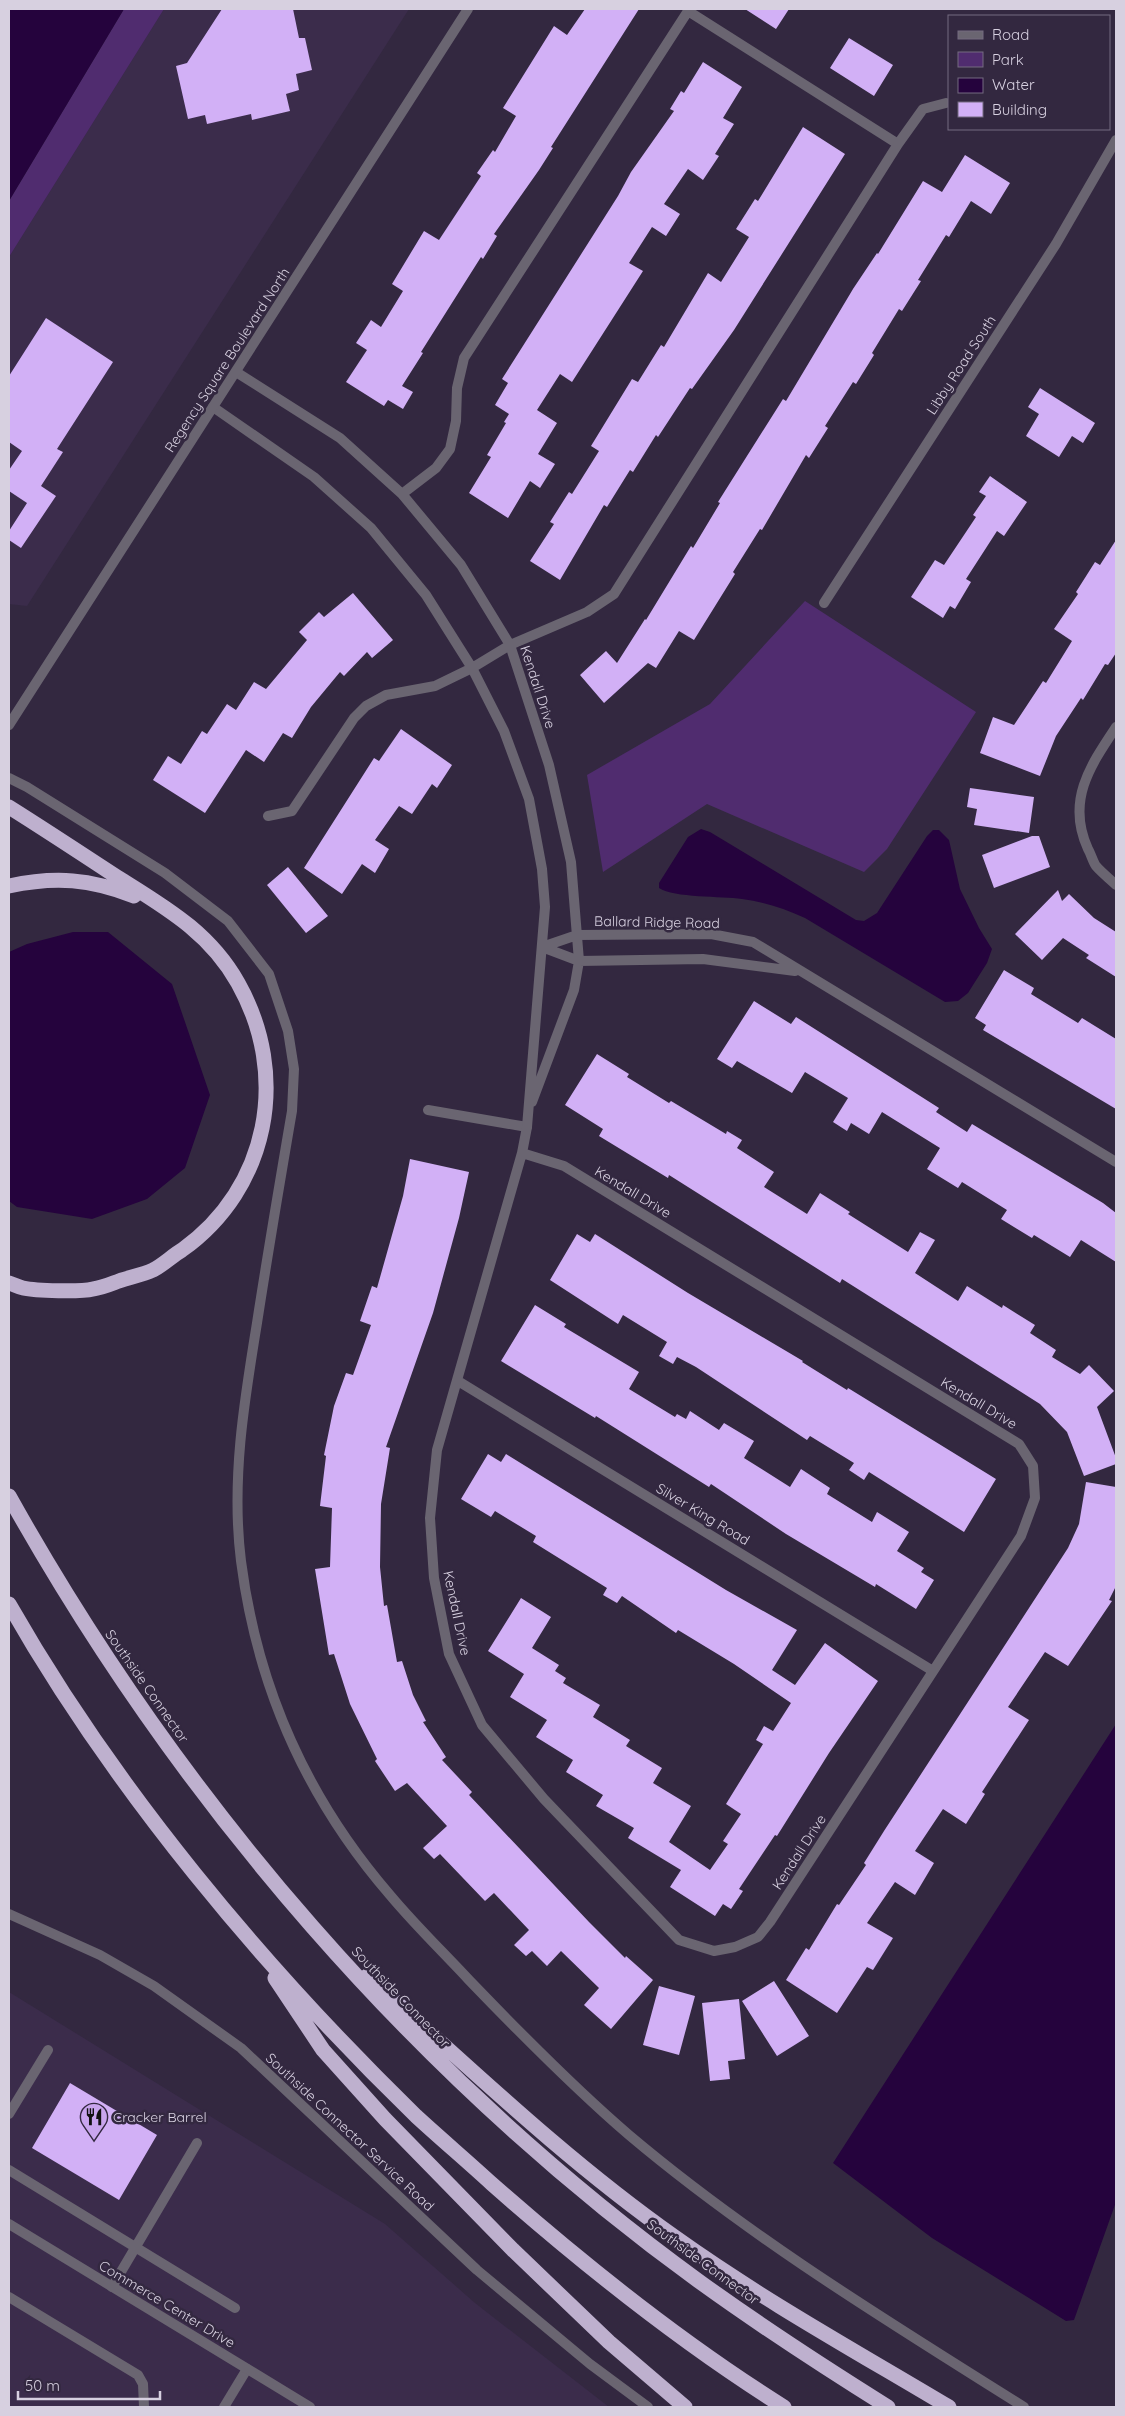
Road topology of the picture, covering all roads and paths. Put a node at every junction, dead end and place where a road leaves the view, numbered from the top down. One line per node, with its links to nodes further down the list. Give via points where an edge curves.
1 (468, 9): 6 (street, Regency Square Boulevard North)
2 (688, 10): 5 (street); 8 (street, via 464,358 450,449 436,468)
3 (946, 103): 5 (street, via 923,109)
4 (1116, 140): 9 (street, Libby Road South, via 1056,244)
5 (898, 144): 10 (street, via 614,594 586,612)
6 (236, 372): 7 (street, Regency Square Boulevard North); 8 (street, Kendall Drive, via 340,438)
7 (213, 407): 11 (street, Kendall Drive, via 314,477 371,528 426,595); 12 (street, Regency Square Boulevard North)
8 (402, 494): 10 (street, Kendall Drive, via 461,565)
9 (824, 603)
10 (510, 645): 11 (street); 20 (street, Kendall Drive, via 551,774 571,862)
11 (472, 668): 16 (street, via 434,686 386,695 366,706 354,718 292,811); 21 (street, Kendall Drive, via 504,731 529,799 542,869 545,907)
12 (9, 725)
13 (1116, 728): 17 (street, via 1093,762 1078,812 1084,840 1096,866)
14 (9, 778): 54 (street, via 164,873 228,922 269,974 288,1032 294,1068 292,1111 245,1392 236,1481 241,1559 253,1635 274,1704 311,1783 389,1894 518,2032 629,2135 751,2229 880,2317)
15 (9, 807): 19 (highway)
16 (268, 816)
17 (1116, 885)
18 (9, 886): 19 (highway, via 78,880 110,886)
19 (162, 906): 28 (highway, via 202,934 223,958 252,1012 265,1050 267,1092 266,1114 254,1157 221,1214 195,1241 154,1270 92,1290 23,1288)
20 (577, 935): 21 (street, Ballard Ridge Road); 22 (street, Kendall Drive); 23 (street, Ballard Ridge Road, via 711,934 753,942)
21 (542, 947): 22 (street); 25 (street, Kendall Drive)
22 (578, 961): 23 (street, via 703,959); 25 (street, Kendall Drive, via 574,990)
23 (801, 972): 27 (street, Ballard Ridge Road)
24 (428, 1110): 25 (street)
25 (527, 1122): 26 (street, Kendall Drive)
26 (522, 1153): 29 (street, Kendall Drive); 32 (street, Kendall Drive, via 564,1166 1019,1444 1033,1466 1035,1498 1021,1536)
27 (1116, 1162)
28 (9, 1283)
29 (458, 1381): 32 (street, Silver King Road); 32 (street, Kendall Drive, via 437,1450 430,1518 434,1578 449,1654 482,1725 544,1799 679,1940 714,1951 735,1947 758,1937)
30 (9, 1496): 35 (highway, Southside Connector, via 100,1648 154,1727 262,1869)
31 (9, 1604): 34 (highway, via 75,1710 158,1826)
32 (933, 1671)
33 (9, 1914): 49 (street, Southside Connector Service Road, via 100,1954 154,1986 241,2048 477,2270 590,2364)
34 (243, 1931): 50 (highway, via 323,2050 386,2119 520,2257 609,2342); 51 (highway, via 326,2023 418,2117 557,2241 665,2325)
35 (316, 1931): 52 (highway, Southside Connector, via 370,1992 488,2106 596,2201 699,2282); 53 (highway, via 567,2156 675,2238 758,2293)
36 (48, 2050): 37 (street)
37 (9, 2114)
38 (198, 2143): 41 (street)
39 (9, 2170): 41 (street)
40 (9, 2224): 42 (street, Commerce Center Drive)
41 (135, 2247): 42 (street); 44 (street)
42 (112, 2287): 45 (street, Commerce Center Drive)
43 (9, 2296): 46 (street, via 138,2375 143,2384)
44 (235, 2308)
45 (247, 2369): 47 (street); 48 (street, Commerce Center Drive)
46 (144, 2407)
47 (224, 2407)
48 (310, 2407)
49 (648, 2407)
50 (685, 2407)
51 (784, 2407)
52 (888, 2407)
53 (949, 2407)
54 (1024, 2407)

